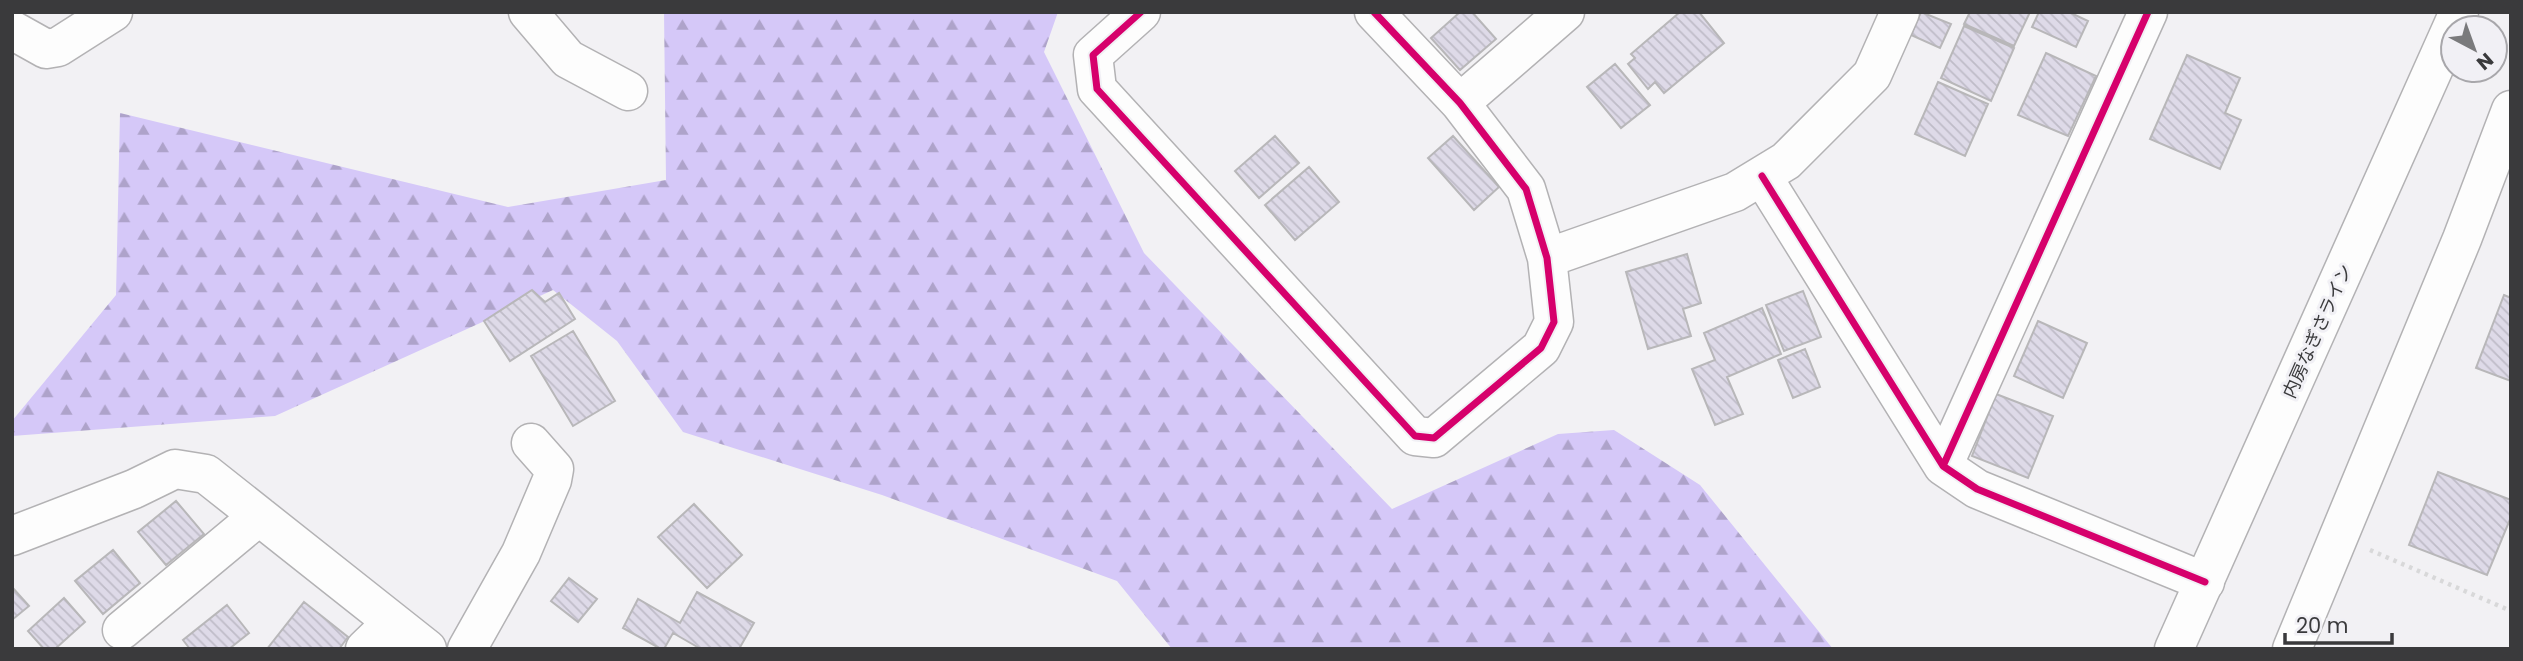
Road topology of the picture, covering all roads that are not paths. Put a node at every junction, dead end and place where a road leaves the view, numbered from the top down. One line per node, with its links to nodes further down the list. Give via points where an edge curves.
1 (113, 12): 9 (main road, via 58,47 46,49)
2 (528, 12): 10 (main road, via 568,59)
3 (1141, 12): 14 (main road, via 1093,55 1097,89 1415,436 1434,438 1541,348 1553,322)
4 (1374, 12): 11 (main road)
5 (1900, 12): 13 (main road, via 1872,75 1786,161)
6 (2148, 12): 16 (main road)
7 (2459, 12): 19 (main road, 内房なぎさライン)
8 (1548, 16): 11 (main road)
9 (12, 30)
10 (628, 91)
11 (1460, 103): 14 (main road, via 1527,189)
12 (2511, 110): 26 (main road)
13 (1762, 176): 14 (main road, via 1735,192); 16 (main road)
14 (1547, 258)
15 (531, 443): 24 (main road, via 554,468 552,480 521,553)
16 (1943, 466): 19 (main road, via 1977,489)
17 (259, 516): 18 (main road, via 206,474 175,469); 20 (main road); 21 (main road)
18 (12, 536)
19 (2204, 582): 25 (main road, 内房なぎさライン)
20 (393, 622): 22 (main road); 23 (main road)
21 (122, 630)
22 (365, 649)
23 (427, 649)
24 (467, 649)
25 (2174, 649)
26 (2292, 649)

